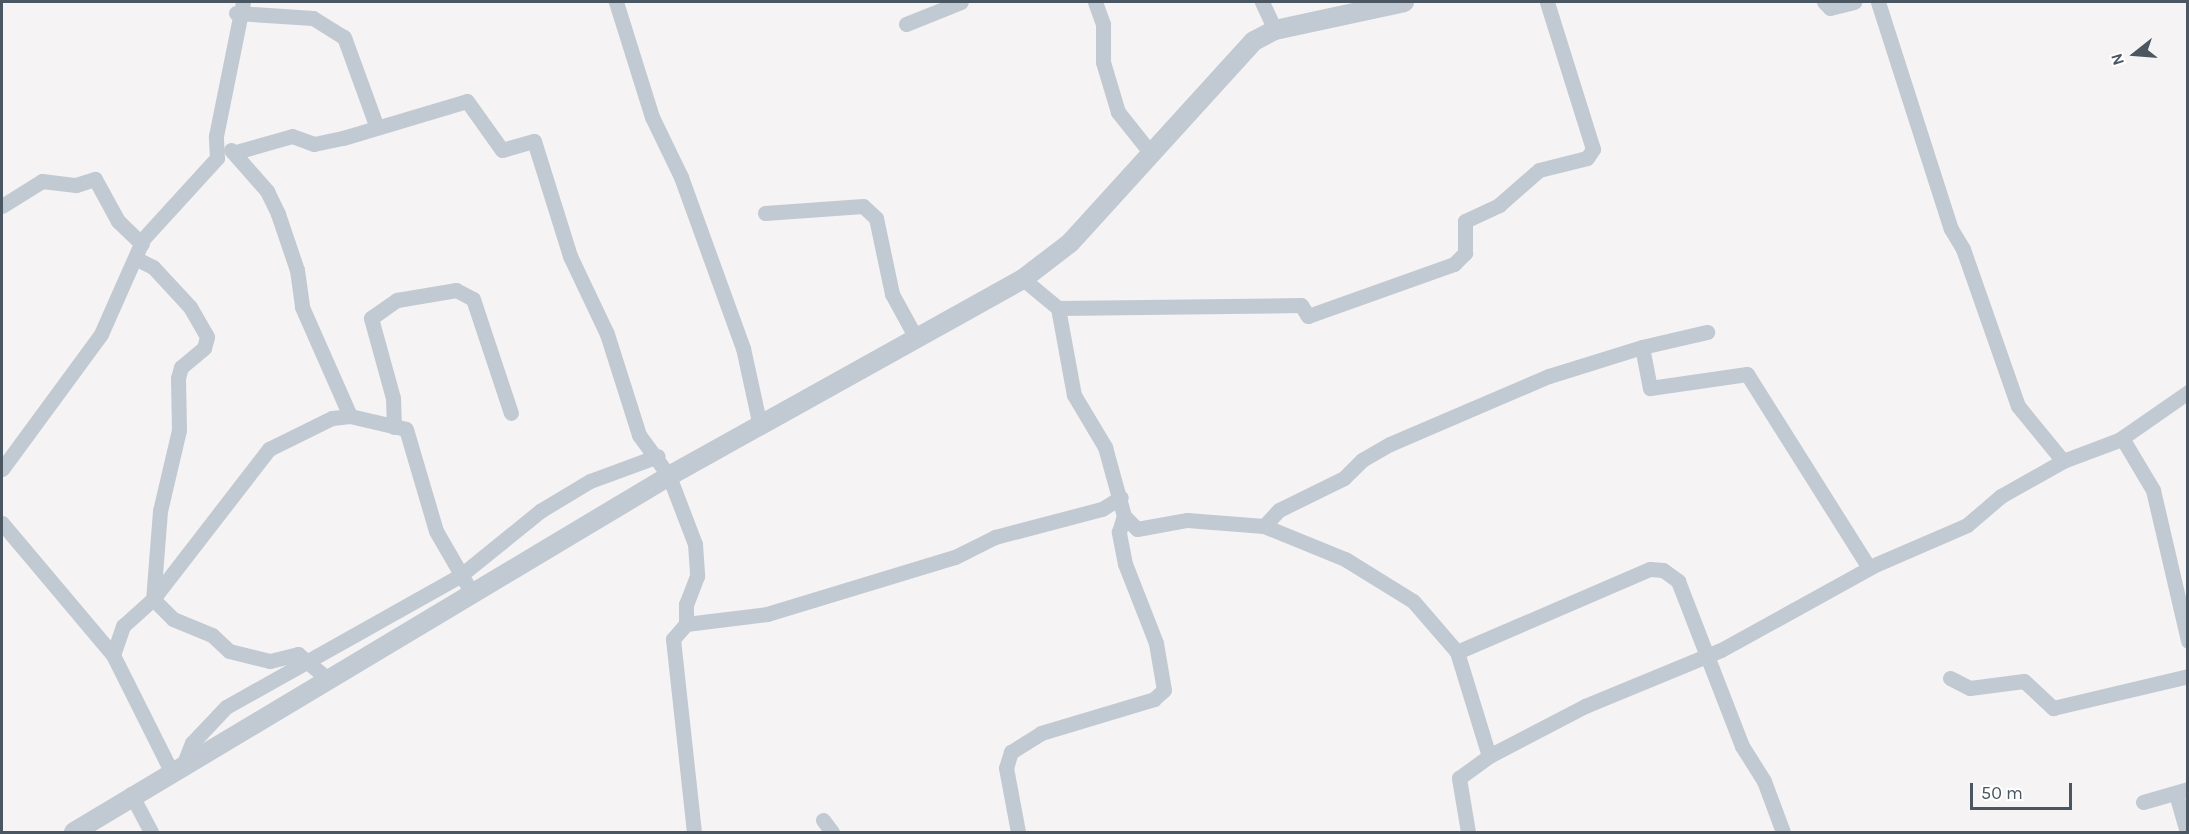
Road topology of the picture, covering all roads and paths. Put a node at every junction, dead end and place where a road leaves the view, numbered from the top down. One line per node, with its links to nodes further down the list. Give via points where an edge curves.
1 (616, 2): 28 (street, via 652,117 681,177 743,348)
2 (961, 2): 11 (street)
3 (1095, 2): 15 (street, via 1103,24 1103,62 1118,112)
4 (1262, 2): 12 (street)
5 (1404, 2): 12 (street)
6 (1547, 2): 21 (street, via 1593,149 1587,158 1539,170 1499,205 1466,221 1465,253 1454,264 1308,316 1301,305)
7 (1824, 2): 8 (street, via 1830,8)
8 (1854, 2)
9 (1878, 2): 32 (street, via 1951,229 1964,249 2018,406)
10 (239, 7): 13 (street, via 314,18 344,37); 14 (street)
11 (906, 24)
12 (1275, 30): 15 (street, via 1254,41)
13 (376, 125): 16 (street, via 314,144 292,136); 31 (street, via 467,101 502,150 534,141 570,256 607,334 639,435)
14 (218, 145): 16 (street); 19 (street, via 207,175)
15 (1149, 150): 20 (street, via 1070,243)
16 (236, 152): 27 (street, via 278,214 297,270 302,307)
17 (2, 206): 19 (street, via 42,182 76,185 95,179)
18 (765, 213): 23 (street, via 863,206 876,218 892,294)
19 (140, 252): 33 (street, via 101,334); 42 (street, via 190,307 207,336 177,378 179,429 160,511)
20 (1023, 279): 21 (street); 23 (street)
21 (1058, 308): 35 (street, via 1074,396 1105,447)
22 (1707, 332): 24 (street)
23 (915, 336): 28 (street)
24 (1642, 347): 38 (street, via 1549,376 1390,444 1362,459 1344,478 1279,510); 39 (street, via 1650,388 1747,374)
25 (2187, 392): 30 (street)
26 (511, 413): 29 (street, via 474,299 456,290 397,300 371,318 393,398)
27 (350, 416): 29 (street); 42 (street, via 269,448)
28 (760, 426): 34 (street)
29 (394, 427): 40 (street, via 406,429 436,531)
30 (2122, 438): 32 (street); 44 (street, via 2153,490)
31 (658, 456): 34 (street); 40 (street, via 599,477 540,511)
32 (2063, 461): 39 (street, via 2001,496 1967,525)
33 (2, 469)
34 (669, 476): 41 (street); 43 (street, via 695,544 697,576 686,604)
35 (1121, 497): 36 (street); 43 (street, via 1084,515 995,537 956,557 767,614)
36 (1124, 516): 38 (street, via 1137,529 1187,520); 60 (street, via 1119,532 1125,564 1156,643 1164,690 1154,699 1041,733 1011,752 1005,768)
37 (2, 523): 46 (street)
38 (1264, 526): 45 (street, via 1345,559 1413,601)
39 (1869, 568): 47 (street)
40 (461, 576): 41 (street); 48 (street)
41 (473, 595): 51 (street)
42 (153, 599): 46 (street, via 123,626); 48 (street, via 173,619 190,623 246,658 270,661 298,654)
43 (686, 624): 59 (street, via 673,639)
44 (2187, 641)
45 (1457, 652): 47 (street, via 1650,569 1678,581); 52 (street)
46 (113, 655): 53 (street)
47 (1705, 655): 52 (street, via 1585,706); 62 (street)
48 (308, 660): 51 (street); 53 (street, via 226,706 192,743)
49 (2187, 676): 50 (street, via 2053,708 2024,681 1970,688)
50 (1950, 678)
51 (329, 680): 53 (street)
52 (1489, 756): 61 (street, via 1460,778)
53 (178, 769): 55 (street)
54 (2182, 791): 56 (street); 63 (street)
55 (131, 794): 57 (street); 58 (street)
56 (2143, 802)
57 (74, 832)
58 (151, 832)
59 (694, 832)
60 (1018, 832)
61 (1467, 832)
62 (1783, 832)
63 (2187, 832)

